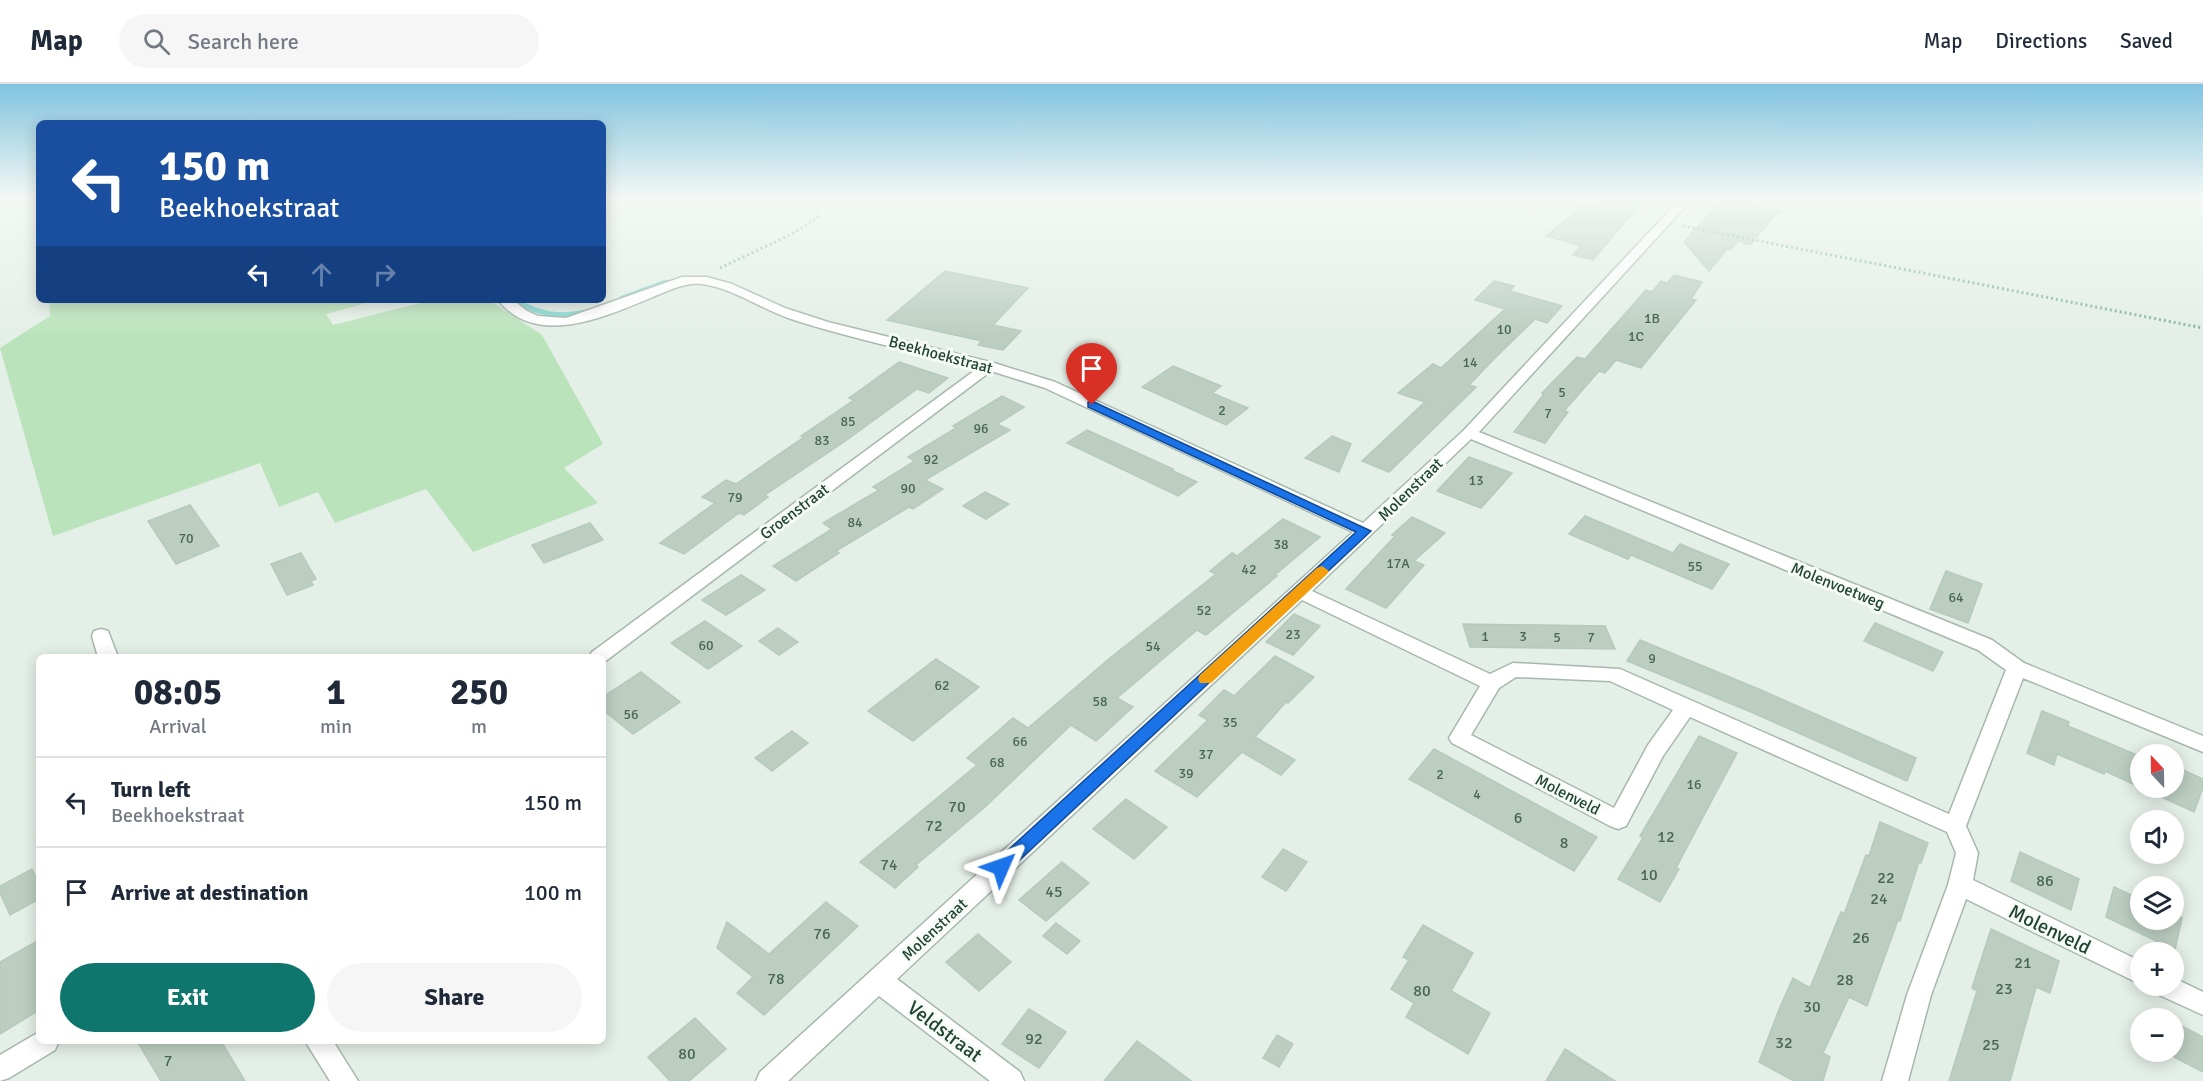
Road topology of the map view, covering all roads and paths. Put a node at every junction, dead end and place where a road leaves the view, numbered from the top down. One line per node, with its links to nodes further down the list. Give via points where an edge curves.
1 (771, 244): 4 (path, via 722,266)
2 (1645, 244): 8 (street, Molenstraat)
3 (1774, 244): 6 (path)
4 (702, 280): 5 (street, Beekhoekstraat, via 670,285 584,318 566,321 536,320); 7 (street, Beekhoekstraat, via 823,325)
5 (509, 303)
6 (2203, 328)
7 (988, 366): 9 (street, Beekhoekstraat, via 1050,385); 13 (street, Groenstraat)
8 (1468, 433): 9 (street, Molenstraat); 14 (street, Molenvoetweg, via 1985,645)
9 (1365, 531): 10 (street, Molenstraat)
10 (1300, 592): 15 (street); 21 (street, Molenstraat)
11 (101, 636): 12 (street)
12 (107, 654)
13 (603, 654)
14 (2017, 668): 17 (street, Molenvoetweg); 18 (street)
15 (1491, 683): 16 (street, via 1513,669 1613,674); 16 (street, Molenveld, via 1459,738 1617,820 1655,751)
16 (1686, 707): 18 (street)
17 (2203, 744)
18 (1955, 826): 19 (street, via 1967,853)
19 (1960, 885): 20 (street, Molenveld); 30 (street, via 1919,995)
20 (2130, 968)
21 (878, 980): 28 (street, Molenstraat); 29 (street, Veldstraat)
22 (2184, 995): 23 (street)
23 (2203, 1004)
24 (41, 1044): 26 (street)
25 (320, 1044): 27 (street)
26 (0, 1069)
27 (345, 1081)
28 (769, 1081)
29 (1011, 1081)
30 (1895, 1081)

